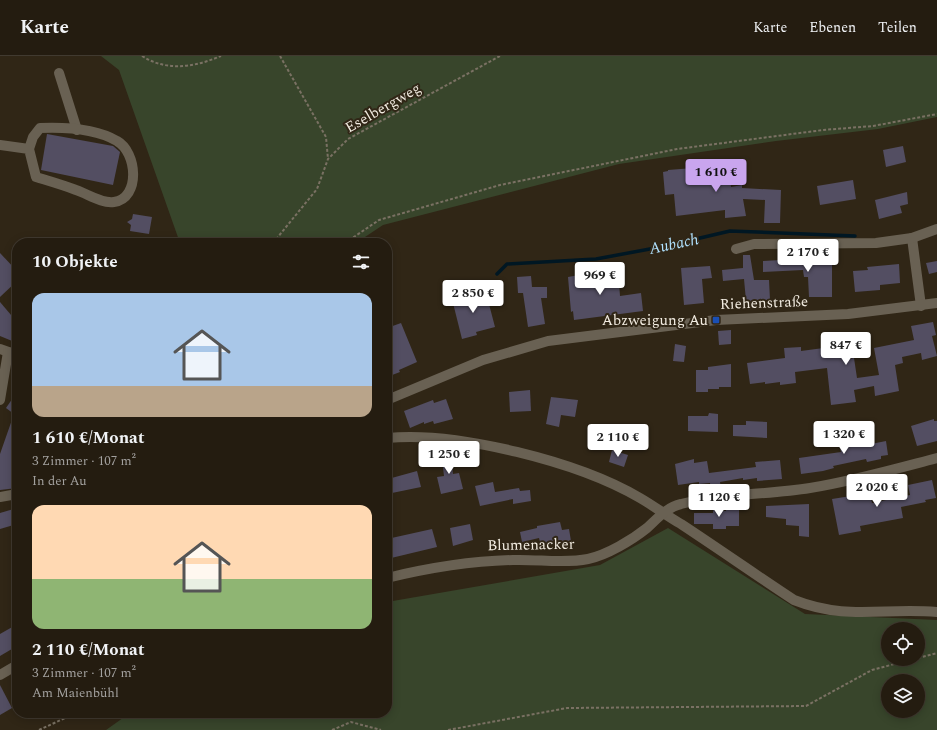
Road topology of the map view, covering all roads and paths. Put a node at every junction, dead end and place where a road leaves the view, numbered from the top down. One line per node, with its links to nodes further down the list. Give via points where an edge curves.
1 (142, 56): 2 (path, via 173,67 204,63)
2 (221, 56)
3 (280, 56): 10 (path, via 326,137)
4 (500, 56): 10 (path, Eselbergweg, via 348,139)
5 (59, 73): 7 (street)
6 (937, 114): 13 (path, via 873,126 677,149 500,185 379,220)
7 (77, 130): 9 (street, via 60,127 40,128 33,137); 9 (street, via 101,133 119,141 128,151 133,178 131,190 123,200 105,202 78,190 36,177)
8 (0, 145): 9 (street)
9 (29, 149)
10 (328, 159): 12 (path, Eselbergweg, via 317,190)
11 (937, 229): 14 (street)
12 (277, 238)
13 (352, 238)
14 (912, 238): 15 (street, via 876,243 754,244); 17 (street)
15 (736, 249)
16 (937, 303): 17 (street, Riehenstraße)
17 (921, 306): 19 (street, Riehenstraße, via 848,314 716,320 548,341 483,360)
18 (8, 352): 20 (street)
19 (392, 398)
20 (0, 400)
21 (392, 438): 25 (street, via 433,438 509,450 602,479 640,497)
22 (937, 458): 25 (street, Blumenacker, via 809,488 680,504)
23 (12, 495): 24 (street)
24 (0, 498)
25 (664, 513): 26 (street, Blumenacker, via 626,544 589,559 472,562); 27 (street, via 794,600 815,608 864,613)
26 (392, 577)
27 (937, 612)
28 (937, 652): 29 (path)
29 (925, 656)
30 (887, 666): 37 (path, via 872,670 806,706 567,708)
31 (12, 668): 32 (street)
32 (0, 675)
33 (65, 718): 34 (path)
34 (39, 730)
35 (332, 730): 36 (path, via 351,722)
36 (381, 730)
37 (448, 730)

